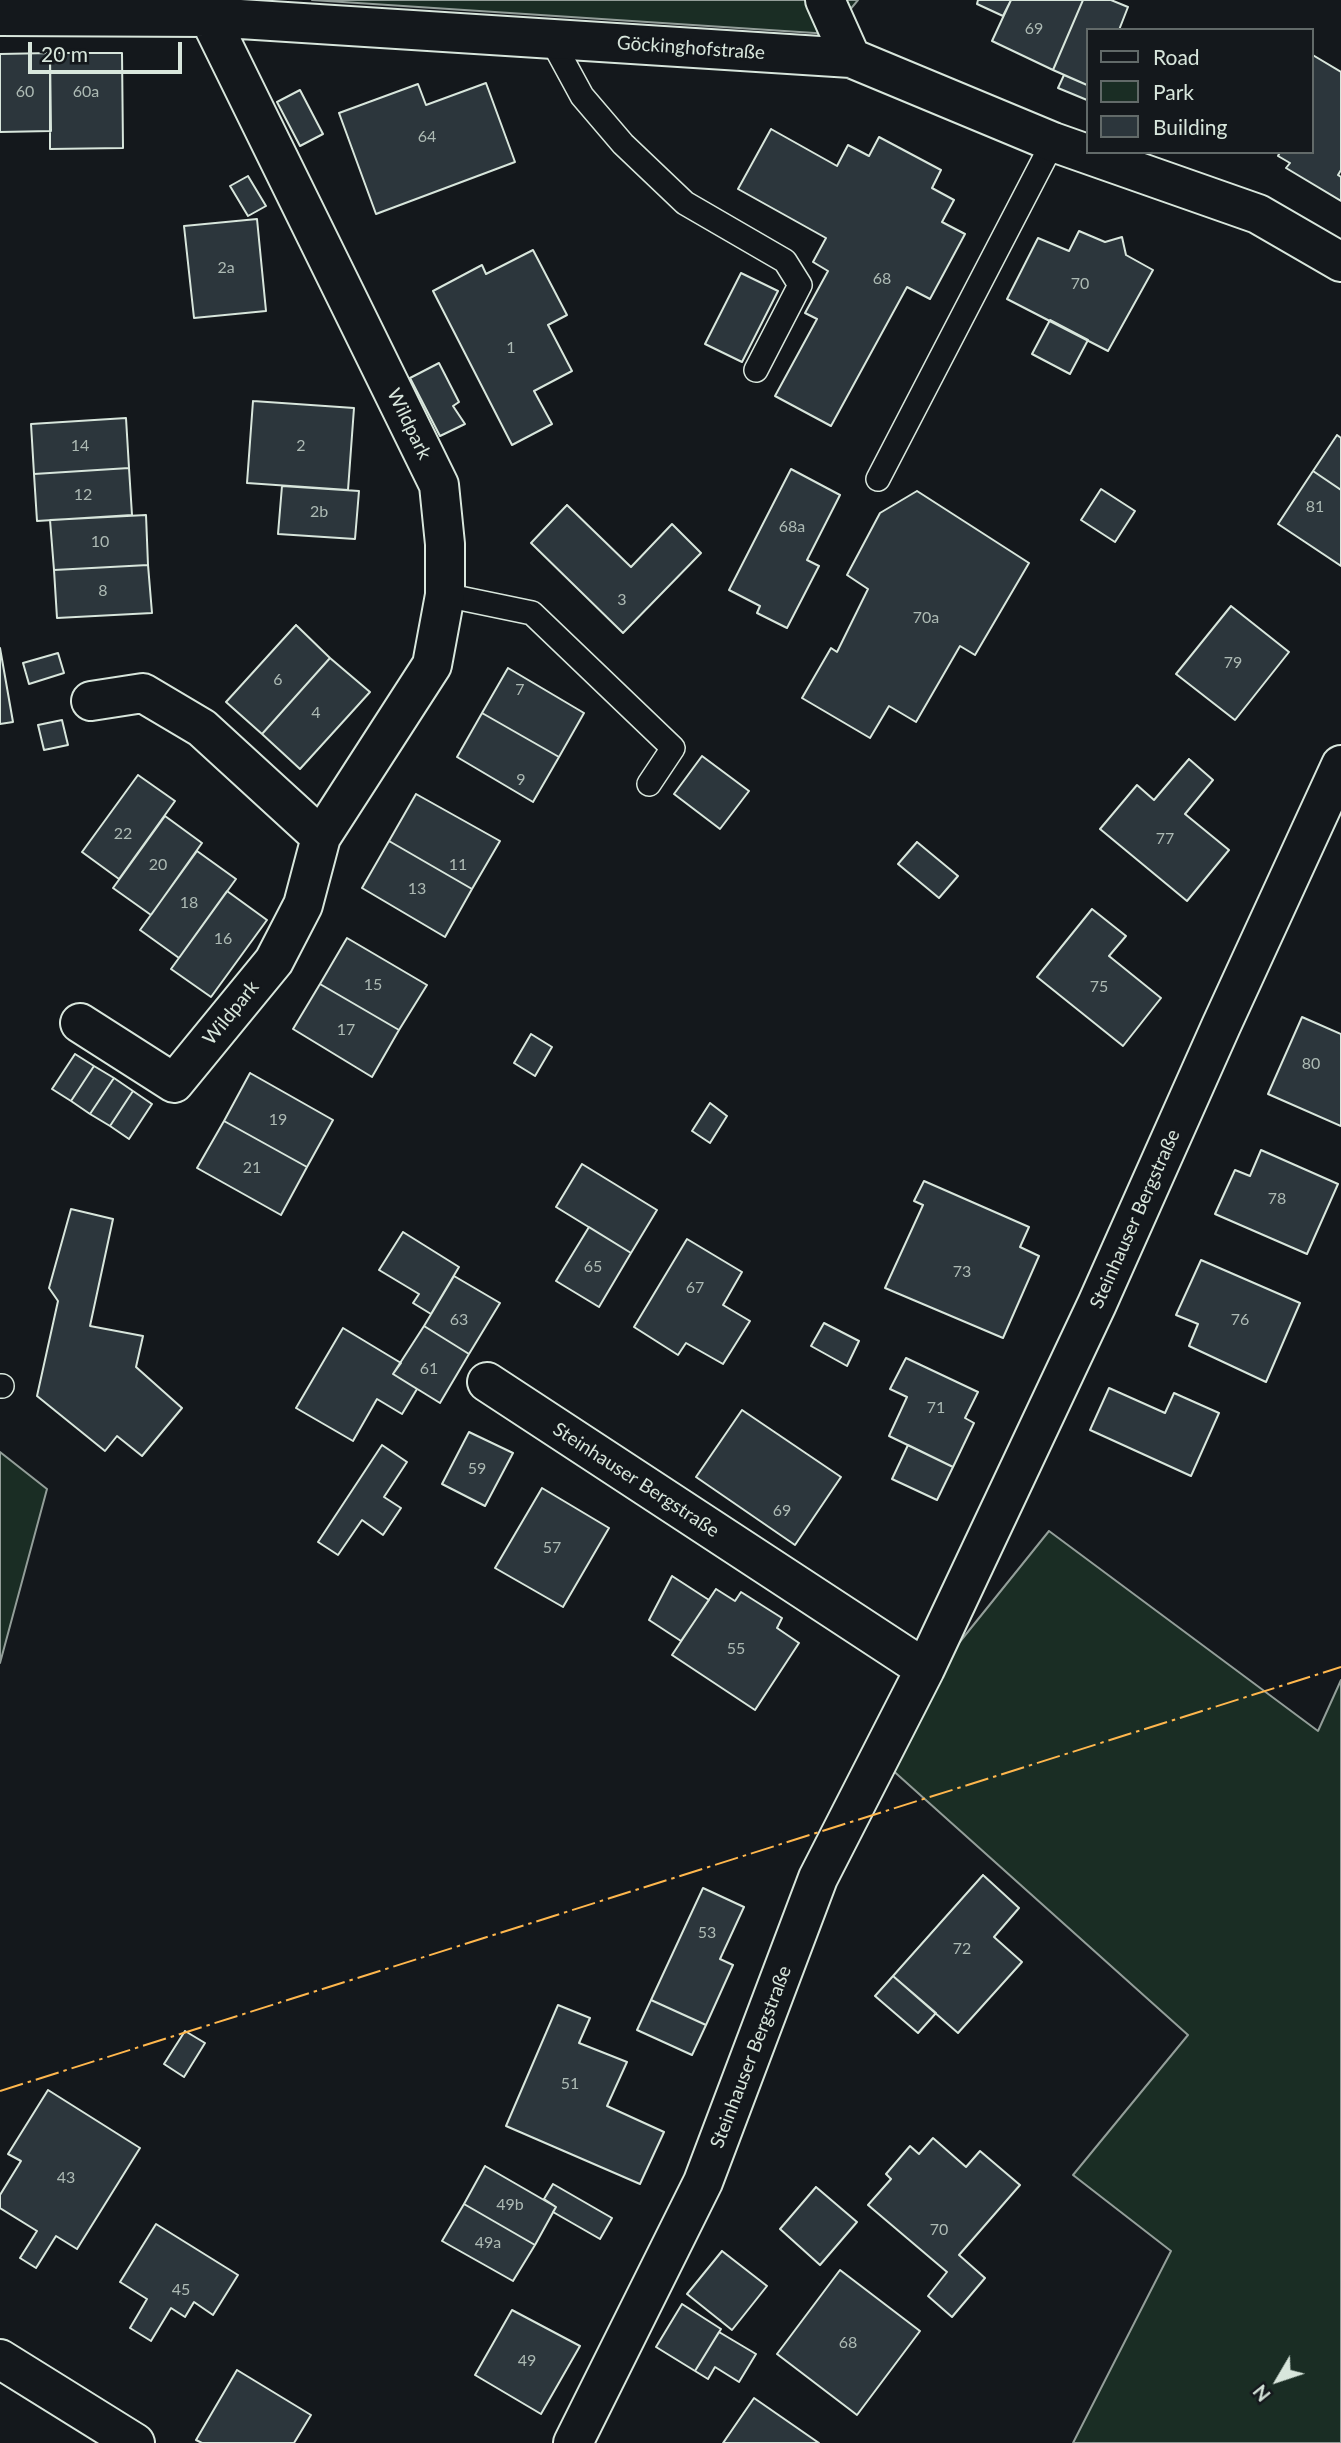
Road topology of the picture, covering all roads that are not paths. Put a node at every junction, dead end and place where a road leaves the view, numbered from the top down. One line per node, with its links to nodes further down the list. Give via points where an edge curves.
1 (825, 0): 5 (street)
2 (0, 16): 3 (street, Göckinghofstraße)
3 (209, 17): 4 (street, Göckinghofstraße); 12 (street, Wildpark, via 439,485)
4 (551, 39): 5 (street, Göckinghofstraße); 10 (lane, via 582,96 623,145 685,203 785,261 800,285)
5 (851, 58): 6 (street, Göckinghofstraße)
6 (1053, 142): 7 (street, Göckinghofstraße); 11 (lane)
7 (1086, 154)
8 (1087, 154): 9 (street, Göckinghofstraße, via 1258,214)
9 (1341, 262)
10 (756, 370)
11 (878, 480)
12 (445, 595): 15 (lane, via 532,613 673,748); 16 (street, Wildpark, via 432,665)
13 (90, 701): 16 (street, via 143,693 202,728)
14 (1341, 765): 19 (street, Steinhauser Bergstraße)
15 (649, 784)
16 (321, 837): 17 (street, Wildpark, via 303,905 274,961 174,1083)
17 (80, 1023)
18 (487, 1382): 19 (street, Steinhauser Bergstraße)
19 (925, 1670): 22 (street, Steinhauser Bergstraße, via 818,1878 703,2182)
20 (0, 2359): 21 (street)
21 (135, 2443)
22 (573, 2443)

